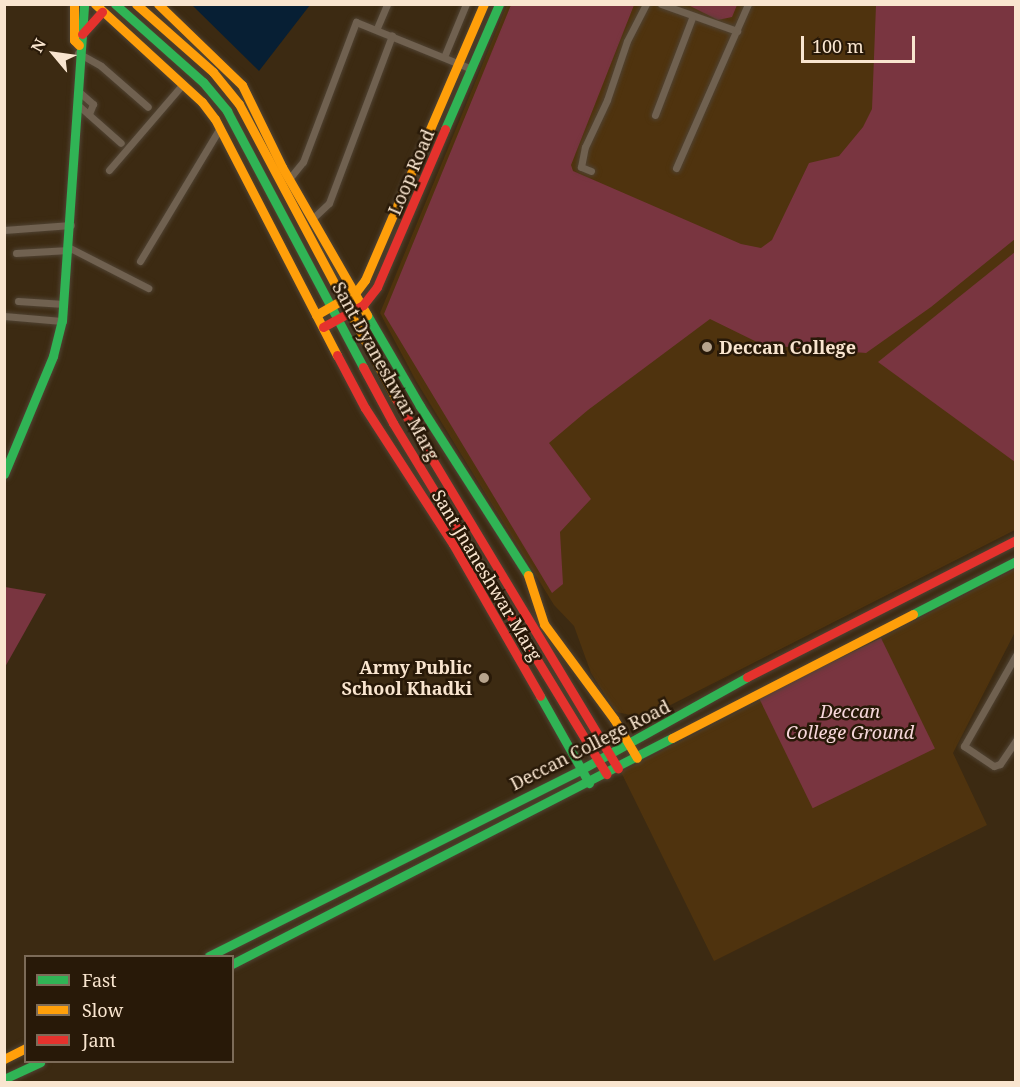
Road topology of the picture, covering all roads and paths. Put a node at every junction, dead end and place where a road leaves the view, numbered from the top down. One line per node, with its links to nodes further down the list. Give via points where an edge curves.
1 (74, 4): 19 (main road, via 74,40)
2 (84, 4): 17 (main road)
3 (115, 4): 47 (main road, Sant Dyaneshwar Marg, via 220,100)
4 (136, 4): 43 (main road, Sant Dyaneshwar Marg, via 231,92)
5 (158, 4): 34 (main road, Sant Jnaneshwar Marg, via 242,85)
6 (387, 4): 15 (street)
7 (466, 4): 20 (street)
8 (484, 4): 21 (main road, Loop Road)
9 (499, 4): 22 (main road, Loop Road)
10 (646, 4): 33 (street, via 585,147 581,167)
11 (661, 4): 14 (street)
12 (748, 4): 16 (street)
13 (98, 8): 17 (main road); 23 (main road, Sant Jnaneshwar Marg)
14 (692, 18): 16 (street); 28 (street)
15 (377, 28): 18 (street); 34 (street, via 360,22 353,25 303,162)
16 (737, 31): 31 (street)
17 (82, 34): 19 (main road)
18 (392, 35): 20 (street); 35 (street, via 329,203)
19 (79, 49): 24 (main road); 26 (street)
20 (444, 57): 21 (street)
21 (460, 63): 22 (street); 42 (main road, Loop Road, via 381,251)
22 (472, 69): 46 (main road, Loop Road, via 393,257)
23 (182, 85): 29 (main road, Sant Jnaneshwar Marg, via 209,110); 32 (street)
24 (78, 92): 25 (main road); 27 (street, via 93,104)
25 (78, 105): 27 (street); 36 (main road)
26 (148, 107)
27 (89, 114): 30 (street)
28 (655, 115)
29 (220, 128): 40 (street); 49 (main road, Sant Jnaneshwar Marg)
30 (121, 143)
31 (676, 168)
32 (109, 170)
33 (591, 171)
34 (289, 179): 35 (main road, Sant Jnaneshwar Marg)
35 (312, 219): 42 (main road, Sant Jnaneshwar Marg)
36 (72, 225): 37 (street); 38 (main road)
37 (4, 230)
38 (70, 249): 39 (street); 41 (street); 45 (main road)
39 (16, 252)
40 (140, 261)
41 (148, 288)
42 (356, 292): 43 (main road, Loop Road); 46 (main road, Sant Jnaneshwar Marg)
43 (343, 300): 47 (main road, Loop Road); 48 (main road, Sant Dyaneshwar Marg)
44 (18, 301): 45 (street)
45 (64, 304): 52 (main road)
46 (363, 304): 48 (main road, Loop Road); 57 (main road, Sant Jnaneshwar Marg, via 420,406 526,569)
47 (330, 306): 49 (main road, Loop Road); 51 (main road, Sant Dyaneshwar Marg)
48 (350, 312): 51 (main road, Loop Road); 58 (main road, Sant Dyaneshwar Marg, via 405,416)
49 (316, 315): 53 (main road, Sant Jnaneshwar Marg)
50 (4, 316): 52 (street)
51 (338, 319): 53 (main road, Loop Road); 64 (main road, Sant Dyaneshwar Marg, via 393,423)
52 (62, 321): 54 (main road, via 53,356)
53 (322, 327): 66 (main road, Sant Jnaneshwar Marg, via 378,432 453,544)
54 (4, 474)
55 (1016, 540): 61 (main road, Deccan College Road, via 699,701 685,714)
56 (1016, 561): 63 (main road, Deccan College Road)
57 (537, 606): 58 (main road); 61 (main road, Sant Jnaneshwar Marg, via 544,624)
58 (525, 610): 62 (main road, Sant Dyaneshwar Marg)
59 (1016, 655): 60 (street, via 964,746 994,766 1000,764)
60 (1015, 742)
61 (628, 743): 62 (main road, Deccan College Road); 63 (main road, Sant Jnaneshwar Marg)
62 (611, 752): 64 (main road, Deccan College Road); 65 (main road, Sant Dyaneshwar Marg)
63 (637, 758): 65 (main road, Deccan College Road)
64 (598, 760): 66 (main road, Deccan College Road); 67 (main road, Sant Dyaneshwar Marg)
65 (618, 768): 67 (main road, Deccan College Road)
66 (582, 769): 68 (main road, Sant Jnaneshwar Marg); 69 (main road, Deccan College Road)
67 (606, 774): 68 (main road, Deccan College Road)
68 (589, 783): 70 (main road, Deccan College Road)
69 (213, 955)
70 (234, 963)
71 (24, 1049): 72 (main road)
72 (4, 1059)
73 (38, 1063): 74 (main road)
74 (4, 1079)

